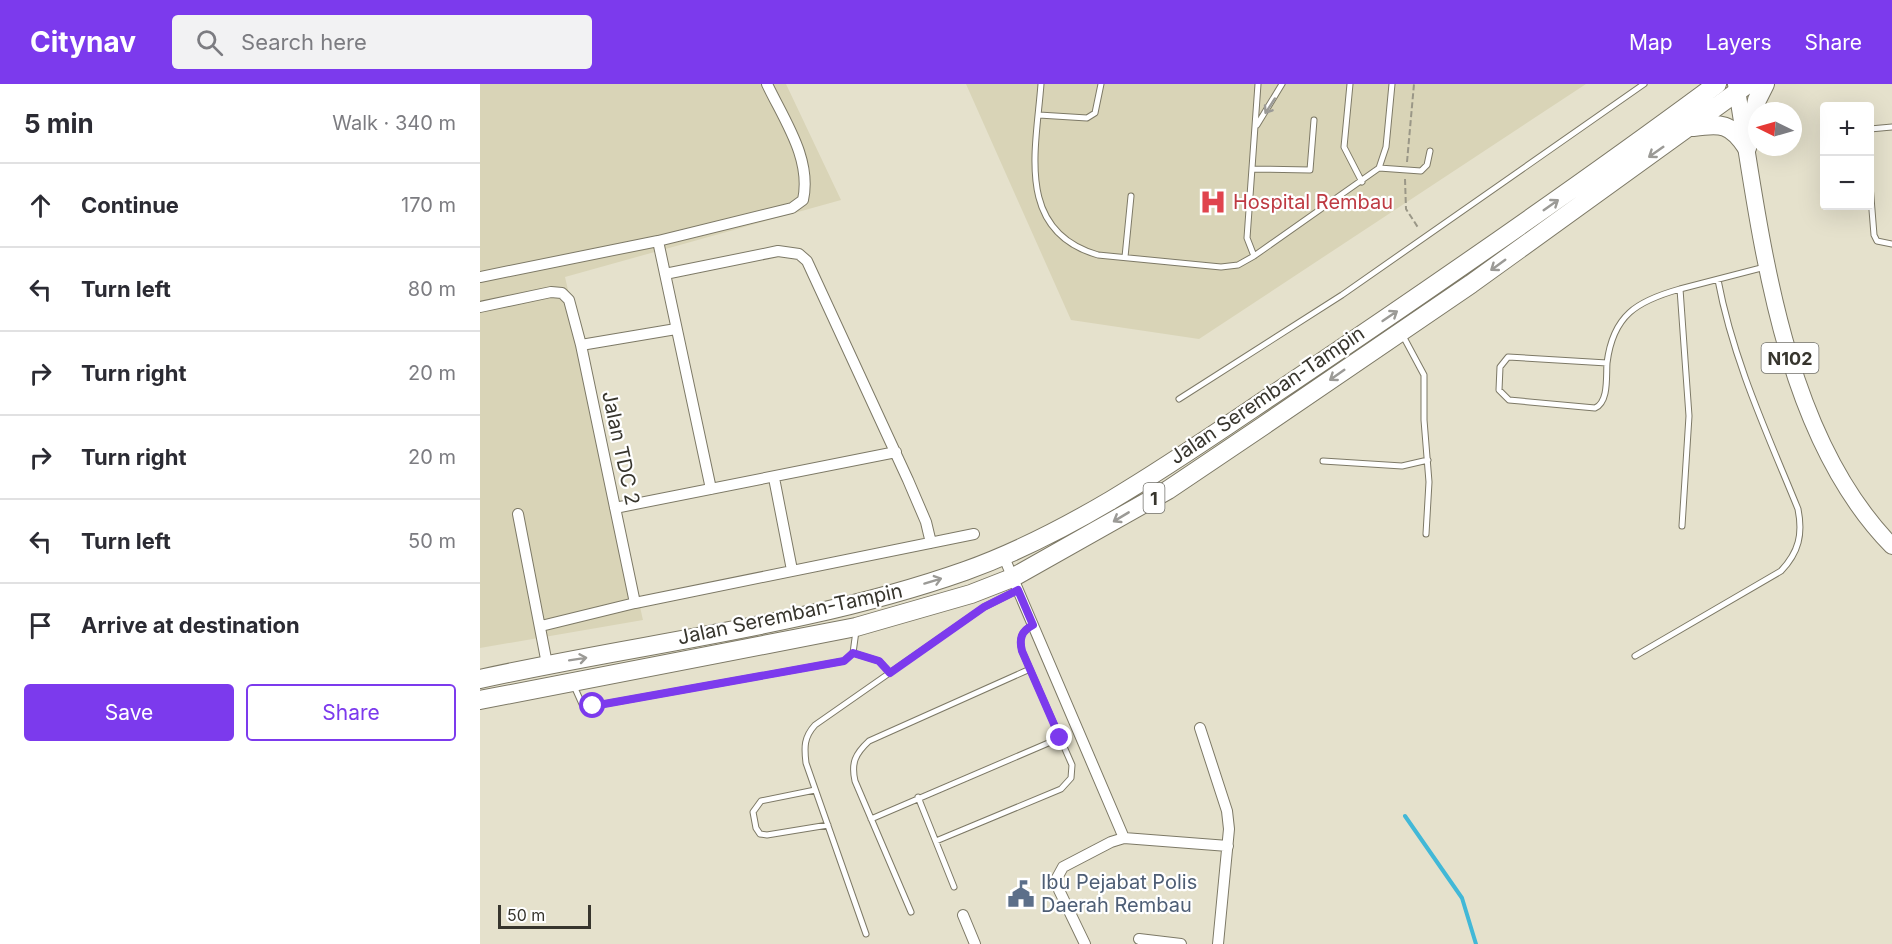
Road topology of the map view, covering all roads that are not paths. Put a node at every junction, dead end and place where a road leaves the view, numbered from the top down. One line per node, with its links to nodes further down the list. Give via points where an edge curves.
1 (767, 84): 27 (street, via 801,156 806,175 803,200 792,208)
2 (1041, 84): 13 (lane)
3 (1101, 84): 13 (lane, via 1095,113 1087,118)
4 (1258, 84): 16 (lane)
5 (1282, 84): 16 (lane, one-way to 16)
6 (1350, 84): 24 (lane, via 1344,147)
7 (1392, 84): 23 (lane, via 1386,147)
8 (1644, 84): 41 (lane, via 1342,295)
9 (1692, 84): 14 (highway)
10 (1717, 84): 14 (highway, Jalan Seremban-Tampin / 1)
11 (1766, 84): 20 (highway, via 1757,100)
12 (1740, 87): 18 (highway, Jalan Seremban-Tampin / 1); 20 (main road, N102)
13 (1039, 115): 30 (lane, via 1034,172 1036,195 1044,213 1064,240 1080,249)
14 (1675, 115): 54 (highway, Jalan Seremban-Tampin / 1, one-way to 14, via 1143,482 1560,199)
15 (1314, 120): 22 (lane, via 1311,171)
16 (1256, 126): 22 (lane)
17 (1892, 127): 19 (lane)
18 (1690, 128): 20 (highway, via 1723,125 1738,135); 38 (highway, Jalan Seremban-Tampin / 1, one-way to 38)
19 (1874, 129)
20 (1747, 148): 31 (main road, N102)
21 (1430, 151): 23 (lane, via 1427,165 1421,171)
22 (1252, 168): 29 (lane, via 1247,238)
23 (1379, 168): 24 (lane)
24 (1362, 182): 29 (lane)
25 (1131, 196): 30 (lane)
26 (1872, 210): 28 (lane, via 1877,242)
27 (658, 241): 32 (street); 33 (street)
28 (1892, 244)
29 (1254, 256): 30 (lane, via 1238,265 1221,267)
30 (1125, 257)
31 (1767, 266): 34 (lane); 53 (main road, N102, via 1785,345 1817,429 1858,505)
32 (665, 274): 37 (street); 42 (street, via 778,251 799,254 807,261)
33 (480, 277)
34 (1718, 280): 35 (lane); 62 (lane, via 1726,324 1741,369 1798,509 1797,550 1781,571)
35 (1680, 290): 40 (lane, via 1637,306 1625,315 1609,347); 49 (lane, via 1689,416)
36 (480, 307): 39 (street, Jalan TDC 2, via 562,293 569,300)
37 (676, 328): 39 (street); 46 (street)
38 (1401, 332): 43 (lane, via 1424,375); 56 (highway, Jalan Seremban-Tampin / 1, one-way to 56, via 1168,490)
39 (581, 345): 47 (street, Jalan TDC 2)
40 (1607, 363): 40 (lane, via 1508,357 1500,367 1499,390 1509,400 1595,408 1604,397)
41 (1179, 399)
42 (896, 452): 45 (street); 52 (street)
43 (1428, 460): 44 (lane, via 1402,466); 51 (lane)
44 (1323, 461)
45 (774, 478): 46 (street); 55 (street)
46 (711, 489): 47 (street)
47 (615, 508): 57 (street, Jalan TDC 2)
48 (518, 514): 59 (street)
49 (1682, 526)
50 (974, 534): 52 (street)
51 (1426, 534)
52 (931, 543): 55 (street)
53 (1892, 546)
54 (1003, 555): 56 (street); 63 (highway, Jalan Seremban-Tampin / 1, one-way to 54, via 764,624 875,598 966,571)
55 (792, 570): 57 (street)
56 (1015, 584): 58 (street); 60 (highway, Jalan Seremban-Tampin / 1); 65 (lane)
57 (635, 603): 59 (street)
58 (1033, 625): 64 (lane, via 1021,637); 75 (street)
59 (541, 626): 63 (street)
60 (856, 627): 61 (lane); 67 (highway, Jalan Seremban-Tampin / 1)
61 (853, 653): 65 (lane, via 879,661); 67 (lane, via 844,661 593,706 582,704)
62 (1635, 656)
63 (547, 664): 66 (highway, Jalan Seremban-Tampin / 1)
64 (1030, 669): 70 (lane); 73 (lane, via 869,741 859,750 853,760 853,772)
65 (890, 673): 71 (lane, via 809,732 805,757)
66 (480, 679)
67 (573, 681): 68 (highway, Jalan Seremban-Tampin / 1)
68 (480, 700)
69 (1200, 728): 77 (street, via 1227,811)
70 (1060, 738): 72 (lane); 76 (lane, via 1072,765 1071,778 1062,789)
71 (815, 790): 74 (lane); 74 (lane, via 761,801 753,812 756,828 767,835)
72 (918, 797): 73 (lane); 76 (lane)
73 (871, 819): 79 (lane)
74 (828, 825): 81 (lane)
75 (1124, 838): 77 (street); 84 (street, via 1063,867 1057,878)
76 (936, 841): 78 (lane)
77 (1228, 846): 86 (street)
78 (954, 887)
79 (911, 912)
80 (963, 915): 83 (street)
81 (866, 934)
82 (1139, 939): 85 (street)
83 (975, 944)
84 (1086, 944)
85 (1181, 944)
86 (1218, 944)

